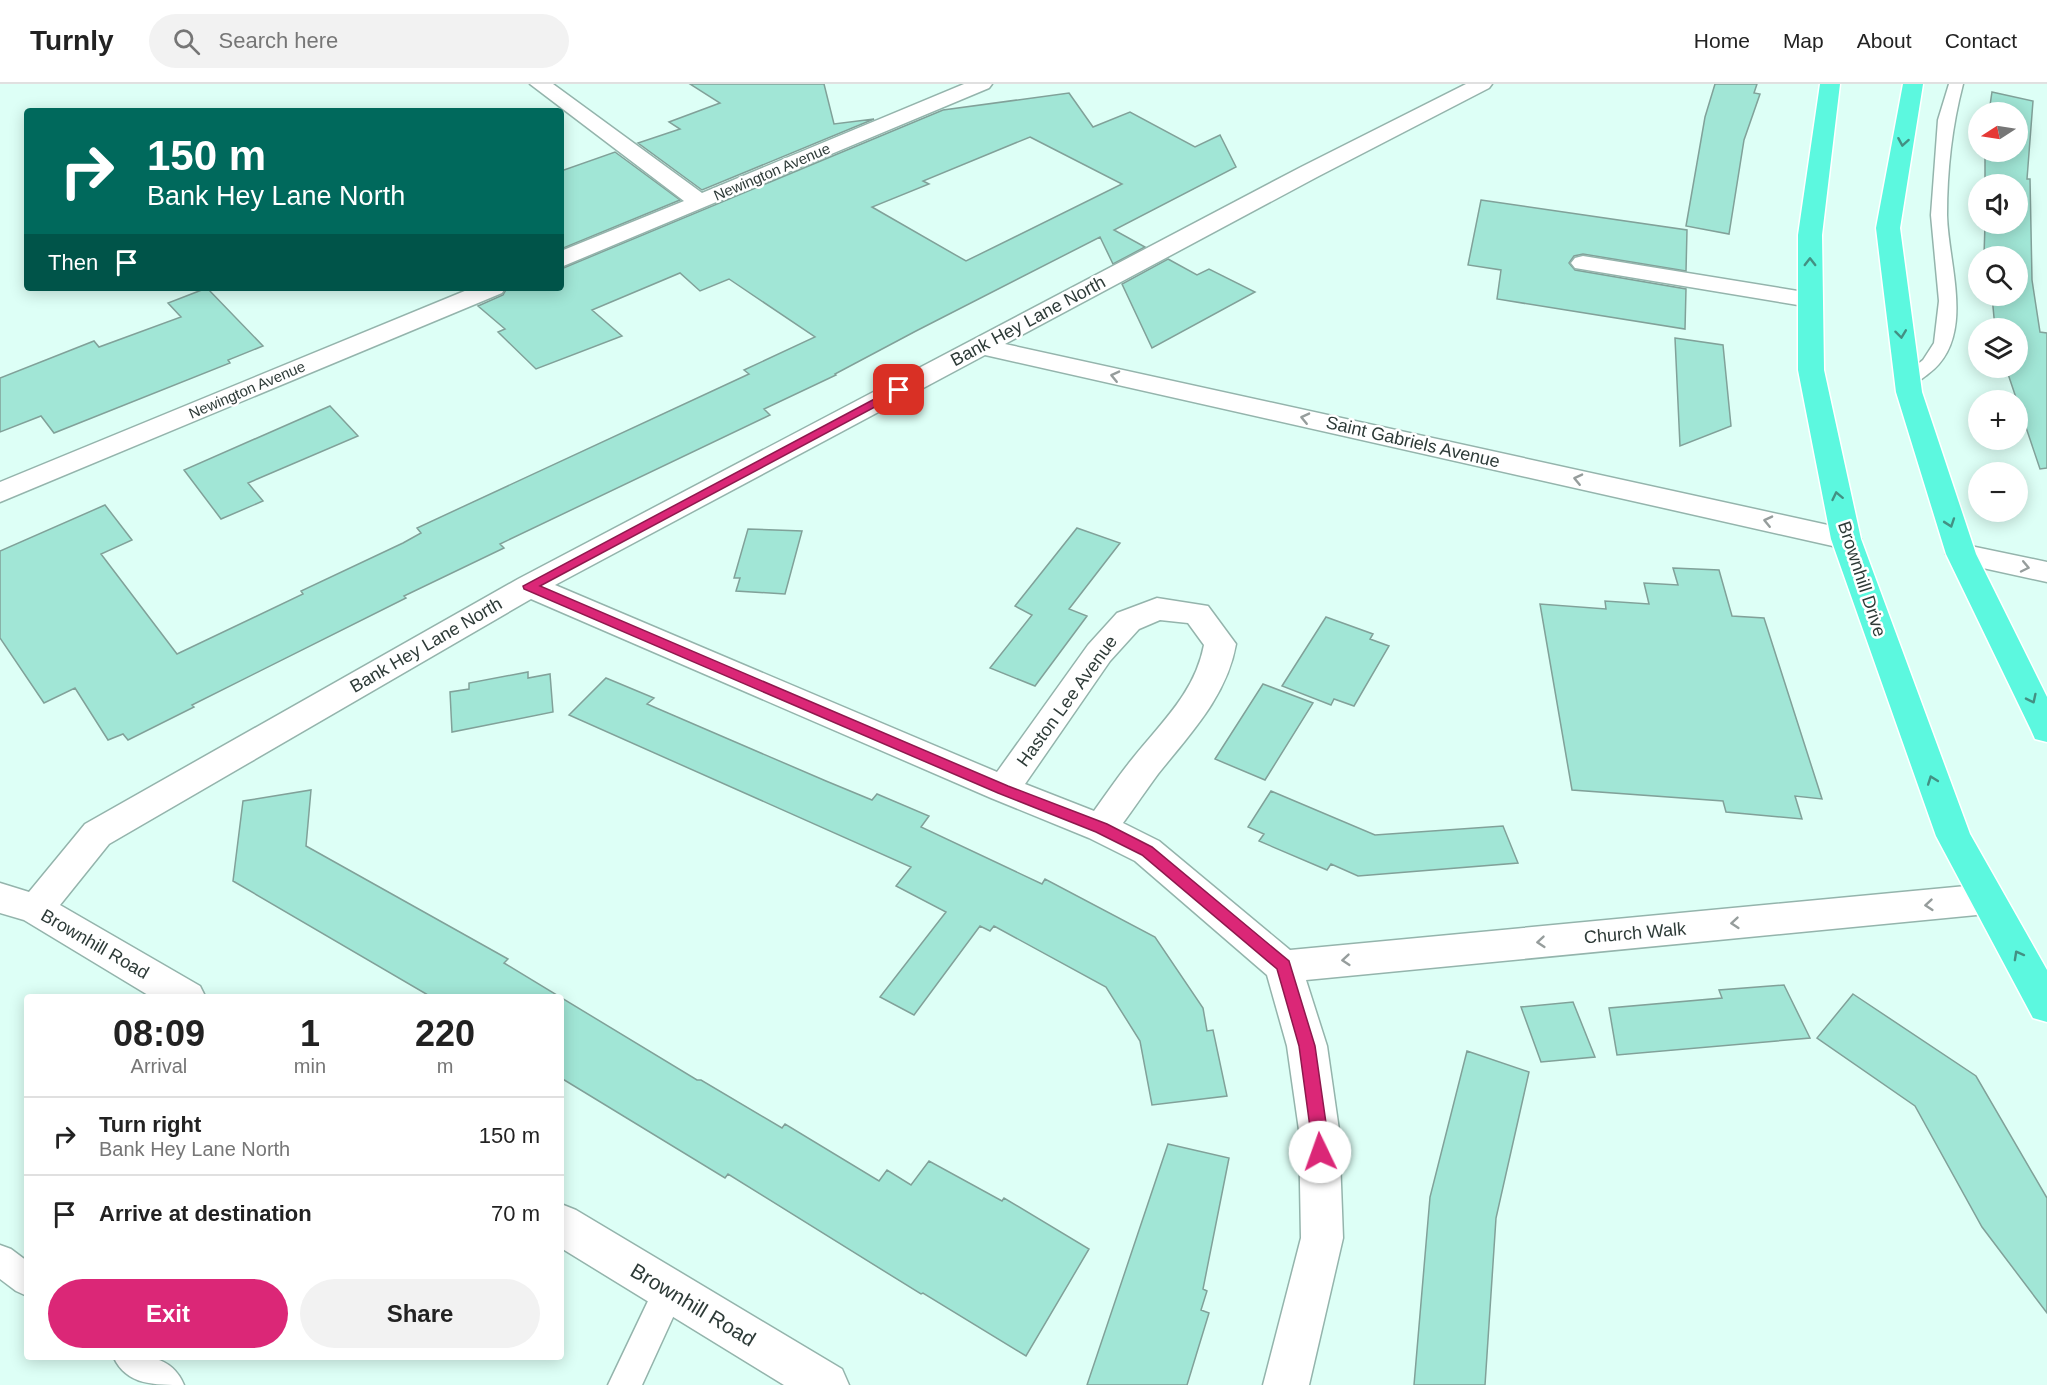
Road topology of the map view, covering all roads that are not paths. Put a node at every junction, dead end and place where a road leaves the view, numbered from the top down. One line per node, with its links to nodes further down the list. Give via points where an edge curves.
1 (540, 84): 7 (street)
2 (982, 84): 7 (street, Newington Avenue)
3 (1482, 84): 12 (street, Bank Hey Lane North)
4 (1830, 84): 11 (highway, Brownhill Drive, one-way to 4, via 1810,235)
5 (1913, 84): 13 (highway, one-way to 13, via 1888,228)
6 (1956, 84): 13 (lane, via 1946,120 1939,214 1948,301 1943,342 1930,364)
7 (700, 202): 8 (street, Newington Avenue)
8 (564, 259)
9 (1583, 263): 11 (street)
10 (486, 291): 14 (street, Newington Avenue)
11 (1810, 300): 15 (highway, Brownhill Drive, one-way to 11, via 1810,370)
12 (981, 346): 15 (street, Saint Gabriels Avenue, one-way to 12); 18 (street, Bank Hey Lane North)
13 (1907, 381): 16 (highway, one-way to 16)
14 (0, 493)
15 (1845, 538): 23 (highway, Brownhill Drive, one-way to 15, via 1953,836)
16 (1961, 554): 17 (street, one-way to 17); 19 (highway, one-way to 19)
17 (2047, 572)
18 (529, 586): 20 (street, Haston Lee Avenue); 24 (street, Bank Hey Lane North, via 97,834)
19 (2047, 730)
20 (1003, 789): 21 (street, Haston Lee Avenue); 21 (street, Haston Lee Avenue, via 1099,653 1128,621 1157,609 1197,613 1220,644 1219,662 1203,693)
21 (1101, 828): 25 (street, Haston Lee Avenue, via 1147,851)
22 (0, 898): 24 (street, Brownhill Road)
23 (1987, 899): 25 (street, Church Walk, one-way to 25); 27 (highway, Brownhill Drive, one-way to 23)
24 (36, 909): 26 (street, Brownhill Road)
25 (1283, 966): 36 (street, via 1307,1046 1319,1130 1322,1238)
26 (180, 994)
27 (2047, 1006)
28 (564, 1226): 31 (street, Brownhill Road)
29 (0, 1260): 30 (lane)
30 (24, 1278)
31 (669, 1291): 34 (lane); 35 (street, Brownhill Road)
32 (133, 1360): 33 (lane)
33 (167, 1385)
34 (625, 1385)
35 (826, 1385)
36 (1286, 1385)

